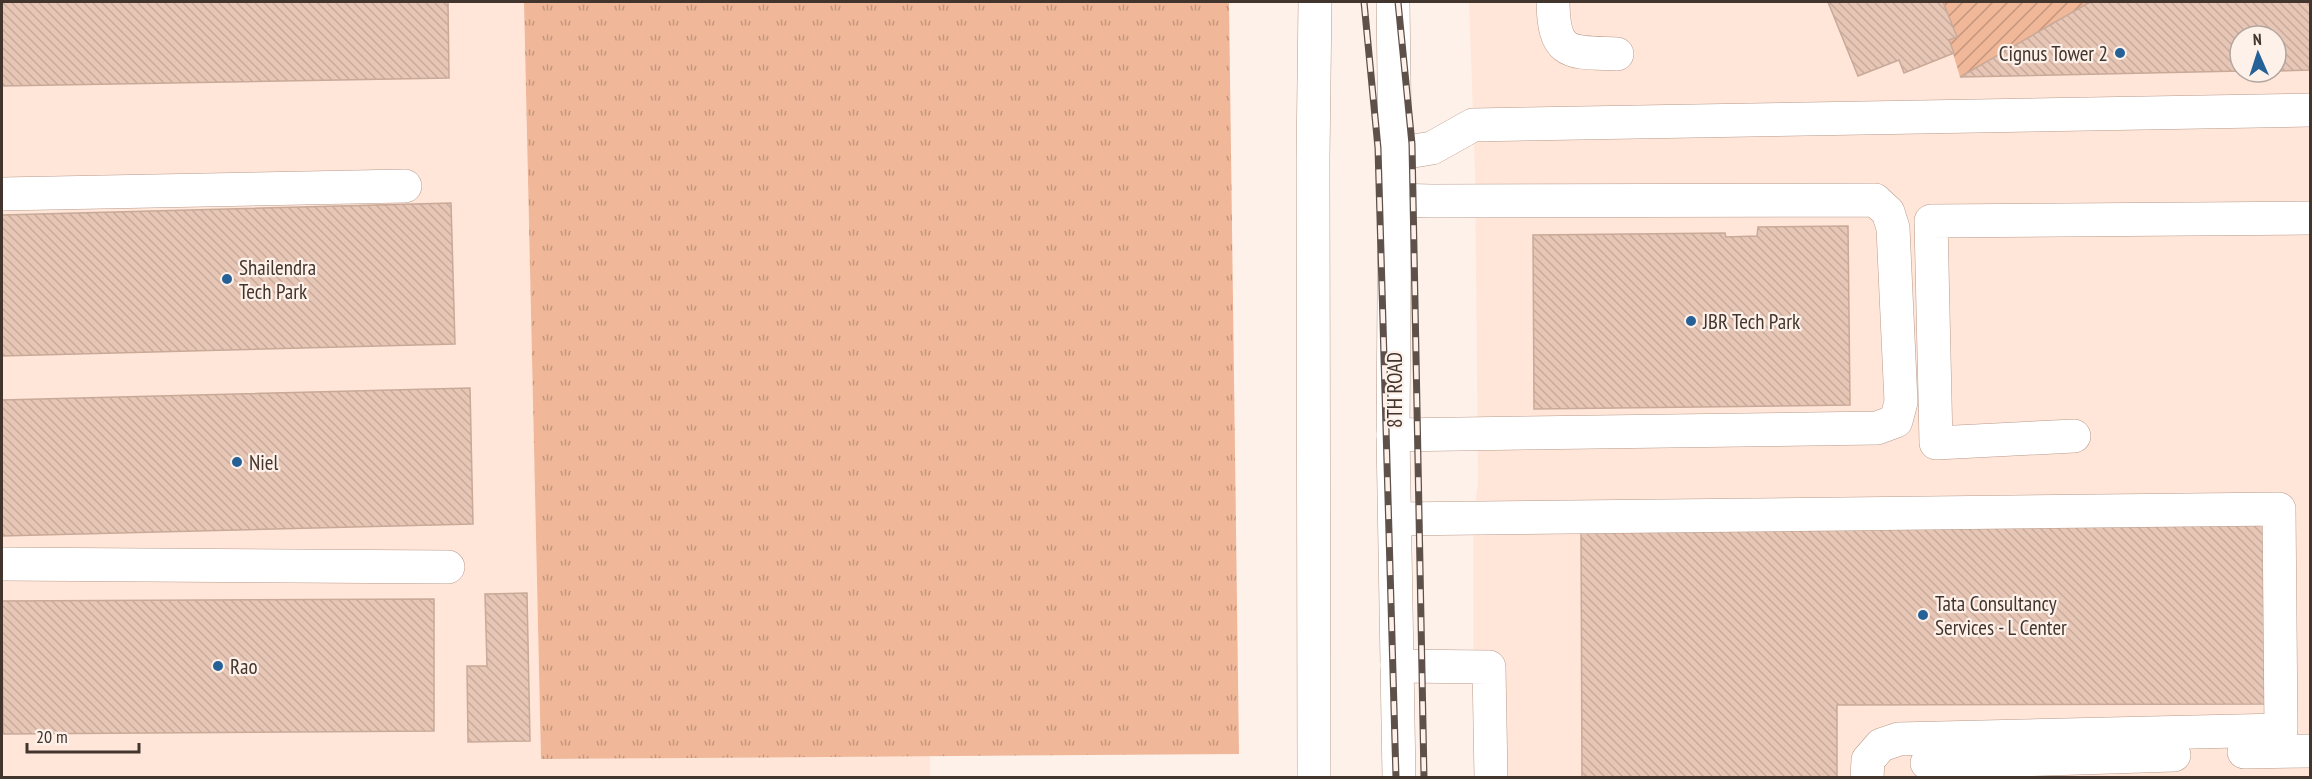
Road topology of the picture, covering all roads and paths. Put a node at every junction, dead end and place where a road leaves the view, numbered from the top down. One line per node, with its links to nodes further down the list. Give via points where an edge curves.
1 (1315, 2): 19 (main road)
2 (1393, 2): 6 (main road, 8TH ROAD)
3 (1552, 2): 4 (main road, via 1553,23 1561,44 1573,52)
4 (1617, 54)
5 (2310, 110): 6 (main road, via 1473,125 1432,148)
6 (1395, 154): 9 (main road, 8TH ROAD)
7 (405, 186): 8 (main road)
8 (2, 194)
9 (1395, 200): 11 (main road, 8TH ROAD); 11 (main road, via 1875,200 1888,213 1893,228 1901,402 1896,421 1878,428)
10 (2310, 218): 12 (main road, via 1931,221 1936,443)
11 (1393, 435): 13 (main road, 8TH ROAD)
12 (2074, 436)
13 (1395, 519): 16 (main road, 8TH ROAD); 22 (main road, via 2279,509 2281,730 1899,739 1881,745 1868,760)
14 (2, 564): 15 (main road)
15 (448, 567)
16 (1398, 666): 20 (main road, 8TH ROAD); 21 (main road, via 1489,667)
17 (2310, 751): 18 (main road)
18 (1927, 763)
19 (1314, 777)
20 (1399, 777)
21 (1491, 777)
22 (1868, 777)

